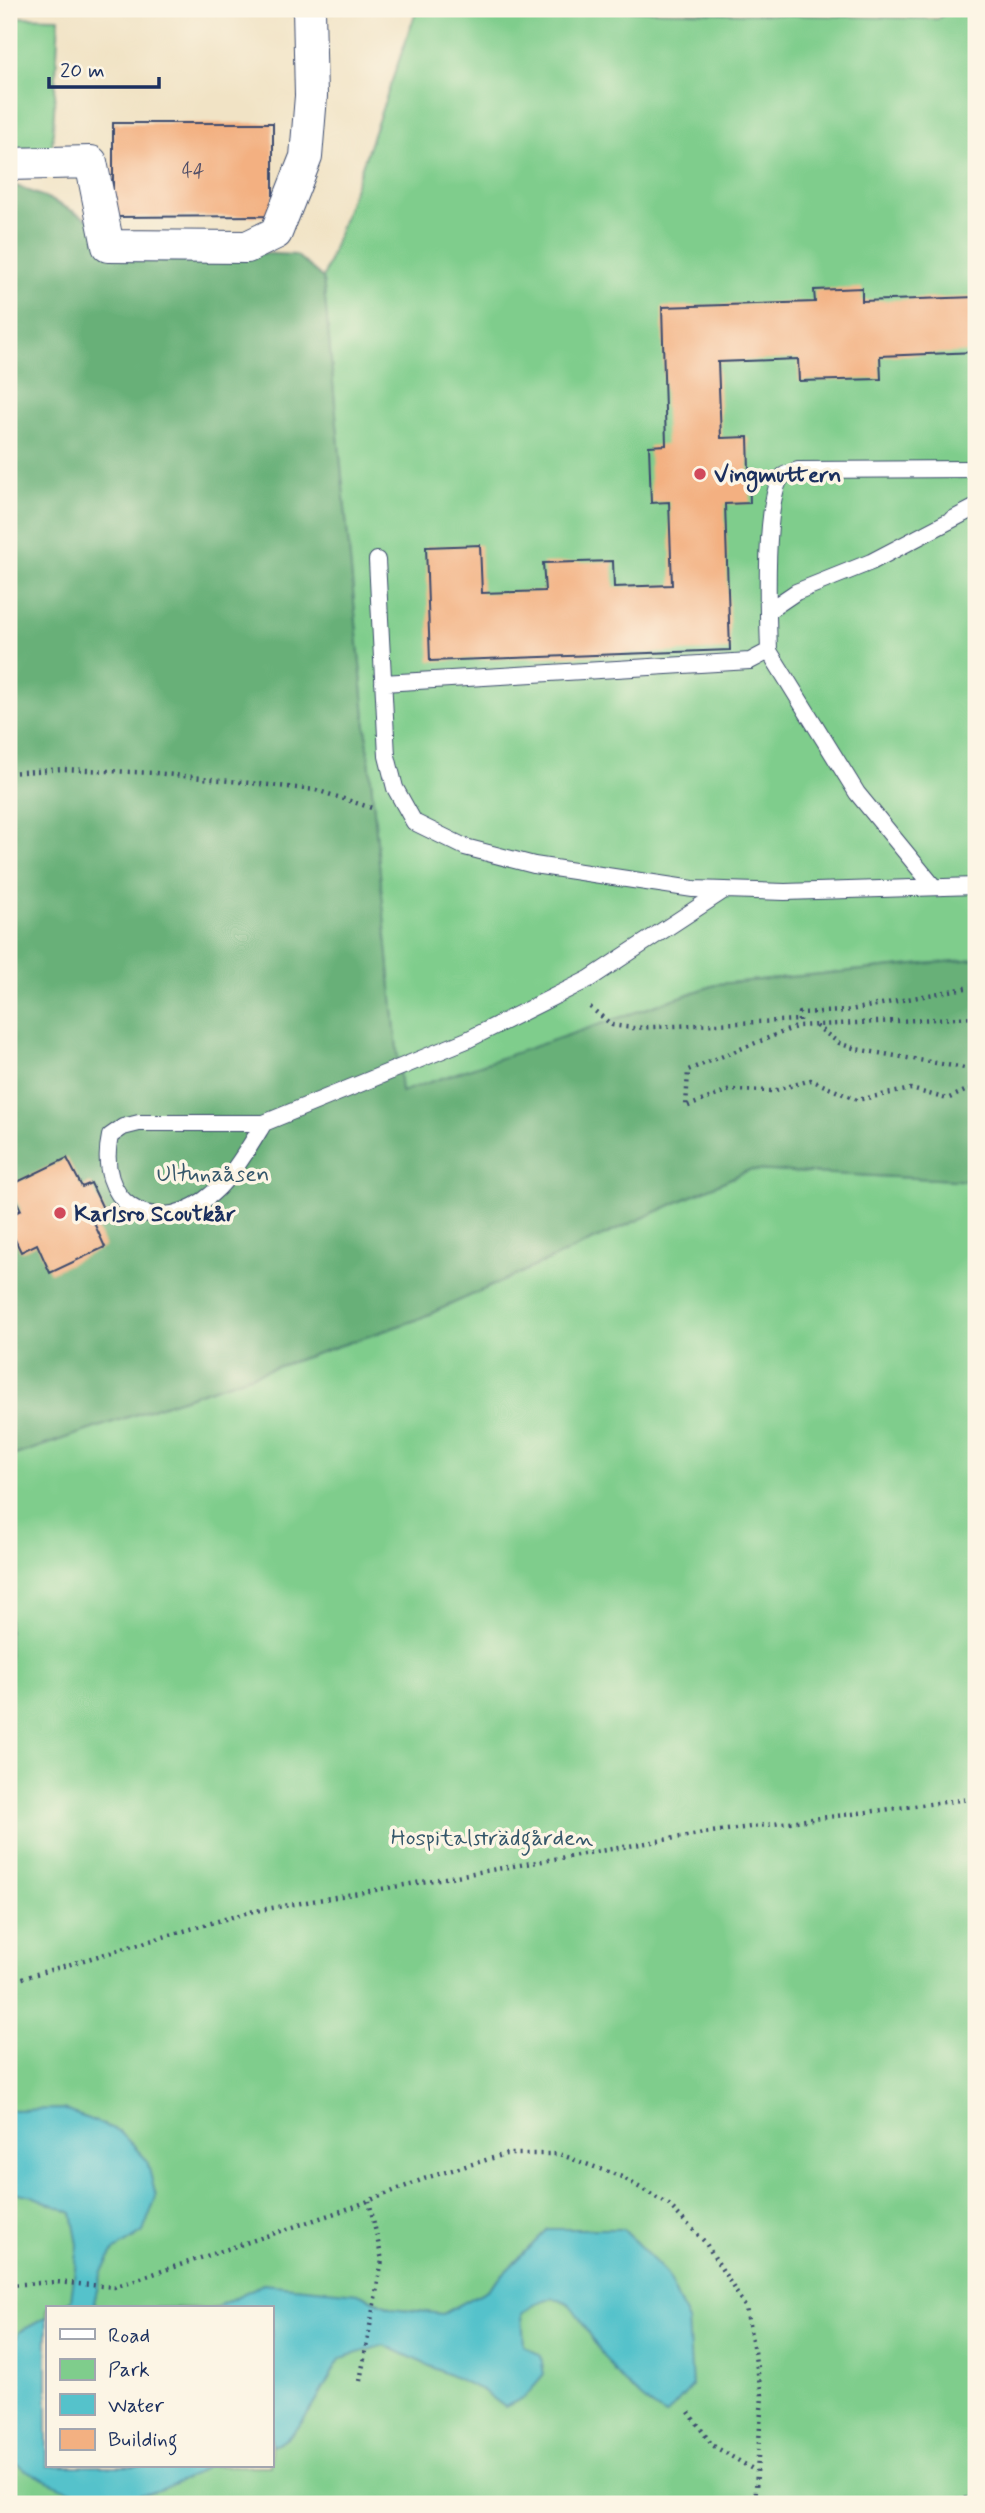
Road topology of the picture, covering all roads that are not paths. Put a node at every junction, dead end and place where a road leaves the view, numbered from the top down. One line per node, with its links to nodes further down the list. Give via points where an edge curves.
1 (309, 9): 2 (street, via 311,96 306,157 276,233 247,247 108,246 91,162)
2 (9, 164)
3 (976, 469): 6 (lane, via 798,470 783,476 775,488)
4 (976, 507): 6 (lane, via 871,562 796,592)
5 (377, 559): 8 (lane)
6 (768, 611): 7 (lane)
7 (769, 651): 8 (lane, via 750,662); 10 (lane, via 857,793)
8 (383, 682): 11 (lane, via 387,756 395,788 414,822 465,848 534,865)
9 (976, 886): 10 (lane)
10 (934, 887): 11 (lane)
11 (723, 891): 12 (lane, via 573,987 467,1040)
12 (264, 1123): 12 (lane, via 164,1121 122,1127 110,1136 107,1170 113,1186 136,1211 169,1215 208,1198)

